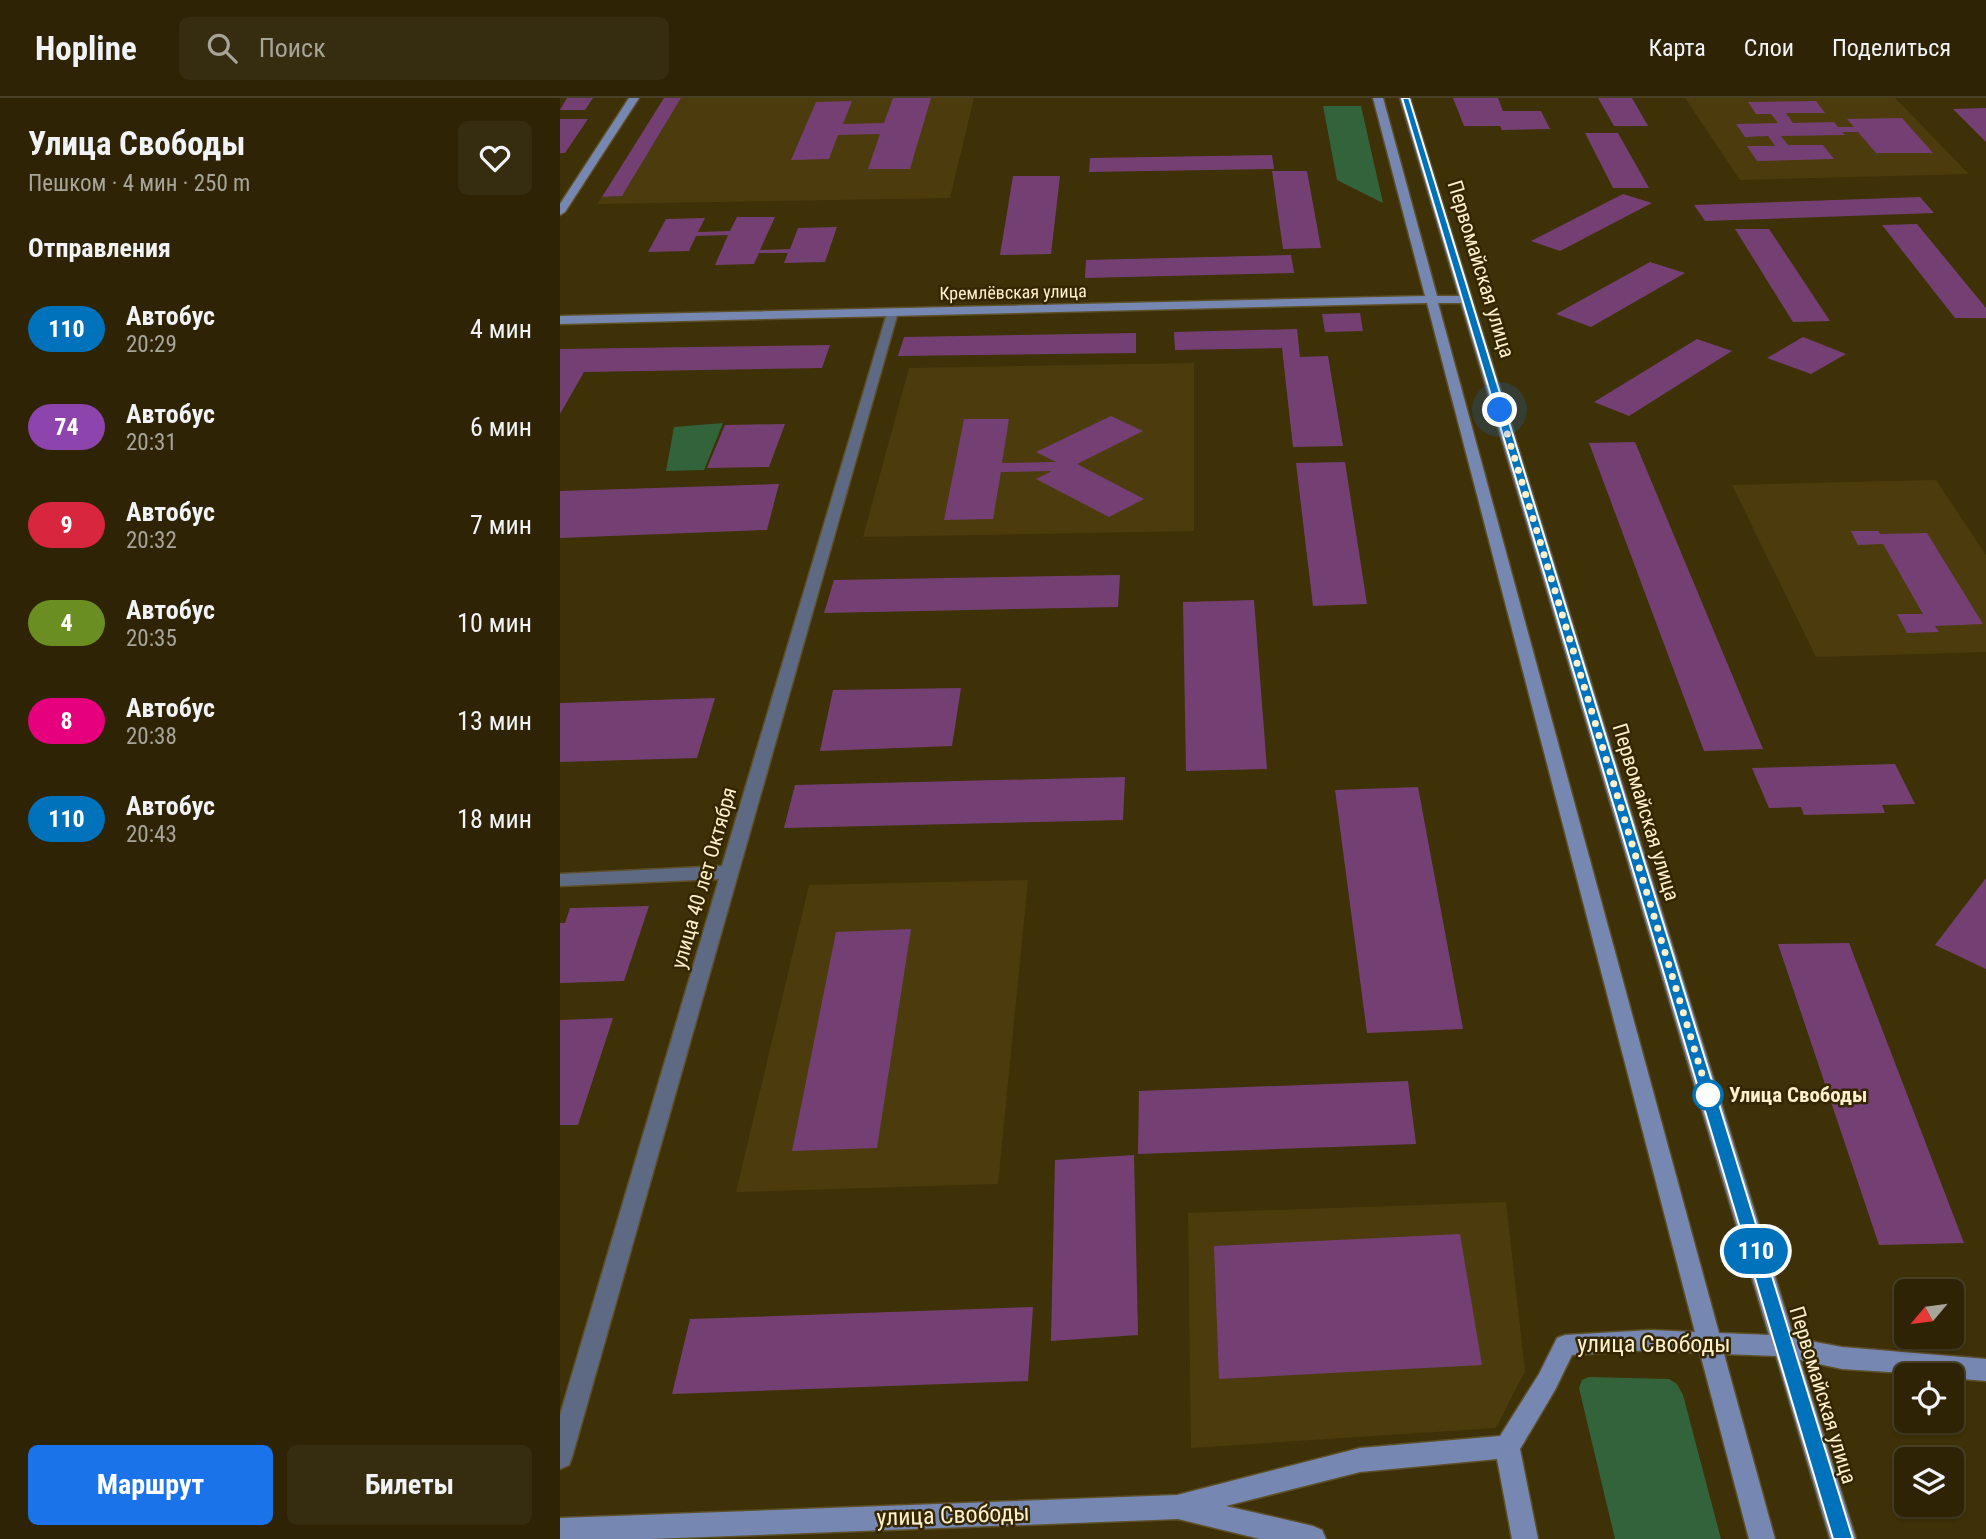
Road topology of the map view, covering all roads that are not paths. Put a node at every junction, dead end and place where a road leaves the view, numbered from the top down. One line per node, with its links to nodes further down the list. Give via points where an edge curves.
1 (634, 98): 4 (main road)
2 (1378, 98): 5 (main road)
3 (1405, 98): 6 (main road, Первомайская улица)
4 (560, 212)
5 (1432, 299): 6 (main road, Кремлёвская улица); 7 (main road, Кремлёвская улица); 11 (main road)
6 (1466, 299): 12 (main road, Первомайская улица)
7 (892, 312): 8 (main road, Кремлёвская улица); 9 (street, улица 40 лет Октября)
8 (560, 320)
9 (729, 872): 10 (street); 15 (street, улица 40 лет Октября)
10 (560, 880)
11 (1709, 1342): 12 (main road, улица Свободы); 14 (main road, улица Свободы, via 1565,1345); 20 (main road)
12 (1784, 1346): 13 (main road, улица Свободы, via 1842,1358); 21 (main road, Первомайская улица)
13 (1986, 1370)
14 (1507, 1447): 16 (main road, улица Свободы, via 1360,1460); 19 (main road)
15 (560, 1457)
16 (1177, 1507): 17 (main road, улица Свободы); 18 (main road, улица Свободы)
17 (560, 1530)
18 (1314, 1539)
19 (1525, 1539)
20 (1762, 1539)
21 (1843, 1539)

